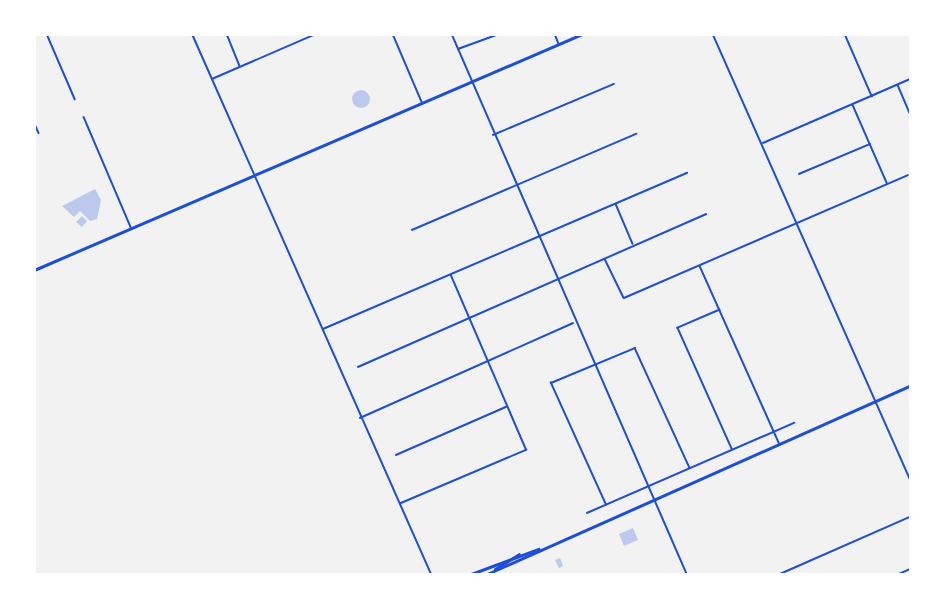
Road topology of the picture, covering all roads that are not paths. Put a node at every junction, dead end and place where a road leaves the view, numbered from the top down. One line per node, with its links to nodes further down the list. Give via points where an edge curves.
1 (48, 34): 21 (street)
2 (192, 34): 15 (street)
3 (227, 34): 14 (street)
4 (316, 34): 14 (street)
5 (393, 34): 22 (street)
6 (452, 34): 13 (street)
7 (499, 34): 13 (street)
8 (555, 34): 12 (street)
9 (582, 34): 12 (main road)
10 (713, 34): 30 (street)
11 (845, 34): 20 (street)
12 (559, 44): 17 (main road)
13 (458, 49): 17 (street)
14 (240, 67): 15 (street)
15 (212, 79): 34 (street)
16 (910, 79): 19 (street)
17 (469, 83): 22 (main road); 29 (street)
18 (614, 84): 29 (street)
19 (898, 84): 20 (street); 24 (street)
20 (872, 96): 23 (street)
21 (75, 99)
22 (422, 102): 34 (main road)
23 (852, 104): 30 (street); 31 (street)
24 (910, 113)
25 (84, 117): 41 (street)
26 (34, 122): 27 (street)
27 (39, 133)
28 (636, 134): 37 (street)
29 (492, 135): 37 (street)
30 (762, 143): 40 (street)
31 (870, 144): 33 (street); 36 (street)
32 (687, 173): 38 (street)
33 (799, 174)
34 (253, 175): 41 (main road); 53 (street)
35 (908, 175): 36 (street)
36 (888, 184): 40 (street)
37 (515, 186): 42 (street); 43 (street)
38 (616, 204): 43 (street); 44 (street)
39 (706, 214): 44 (street)
40 (798, 223): 46 (street); 58 (street)
41 (131, 228): 47 (main road)
42 (412, 230)
43 (538, 238): 48 (street); 49 (street)
44 (634, 244): 45 (street)
45 (605, 258): 46 (street, via 624,298); 49 (street)
46 (700, 265): 50 (street)
47 (34, 270)
48 (451, 275): 51 (street); 53 (street)
49 (556, 280): 51 (street); 52 (street)
50 (720, 310): 62 (street); 64 (street, via 678,328)
51 (470, 319): 54 (street); 56 (street)
52 (574, 323): 54 (street); 55 (street)
53 (322, 330): 60 (street)
54 (489, 363): 59 (street); 60 (street)
55 (592, 366): 66 (street, via 635,348); 68 (street); 71 (street, via 551,383)
56 (358, 367)
57 (910, 386): 58 (main road)
58 (876, 401): 63 (main road); 67 (street)
59 (507, 406): 65 (street); 70 (street, via 526,450)
60 (360, 418): 70 (street)
61 (794, 423): 62 (street)
62 (774, 432): 63 (street); 64 (street)
63 (779, 443): 69 (main road)
64 (732, 450): 66 (street)
65 (396, 455)
66 (690, 468): 68 (street)
67 (910, 479)
68 (648, 487): 69 (street); 71 (street)
69 (653, 498): 74 (main road); 81 (street)
70 (400, 504): 78 (street)
71 (606, 505): 72 (street)
72 (587, 513)
73 (910, 518): 82 (street)
74 (538, 549): 75 (main road); 77 (main road)
75 (520, 553): 77 (main road); 79 (main road)
76 (910, 569): 83 (street)
77 (495, 571): 80 (main road)
78 (431, 574)
79 (471, 574)
80 (487, 574)
81 (687, 574)
82 (780, 574)
83 (899, 574)

